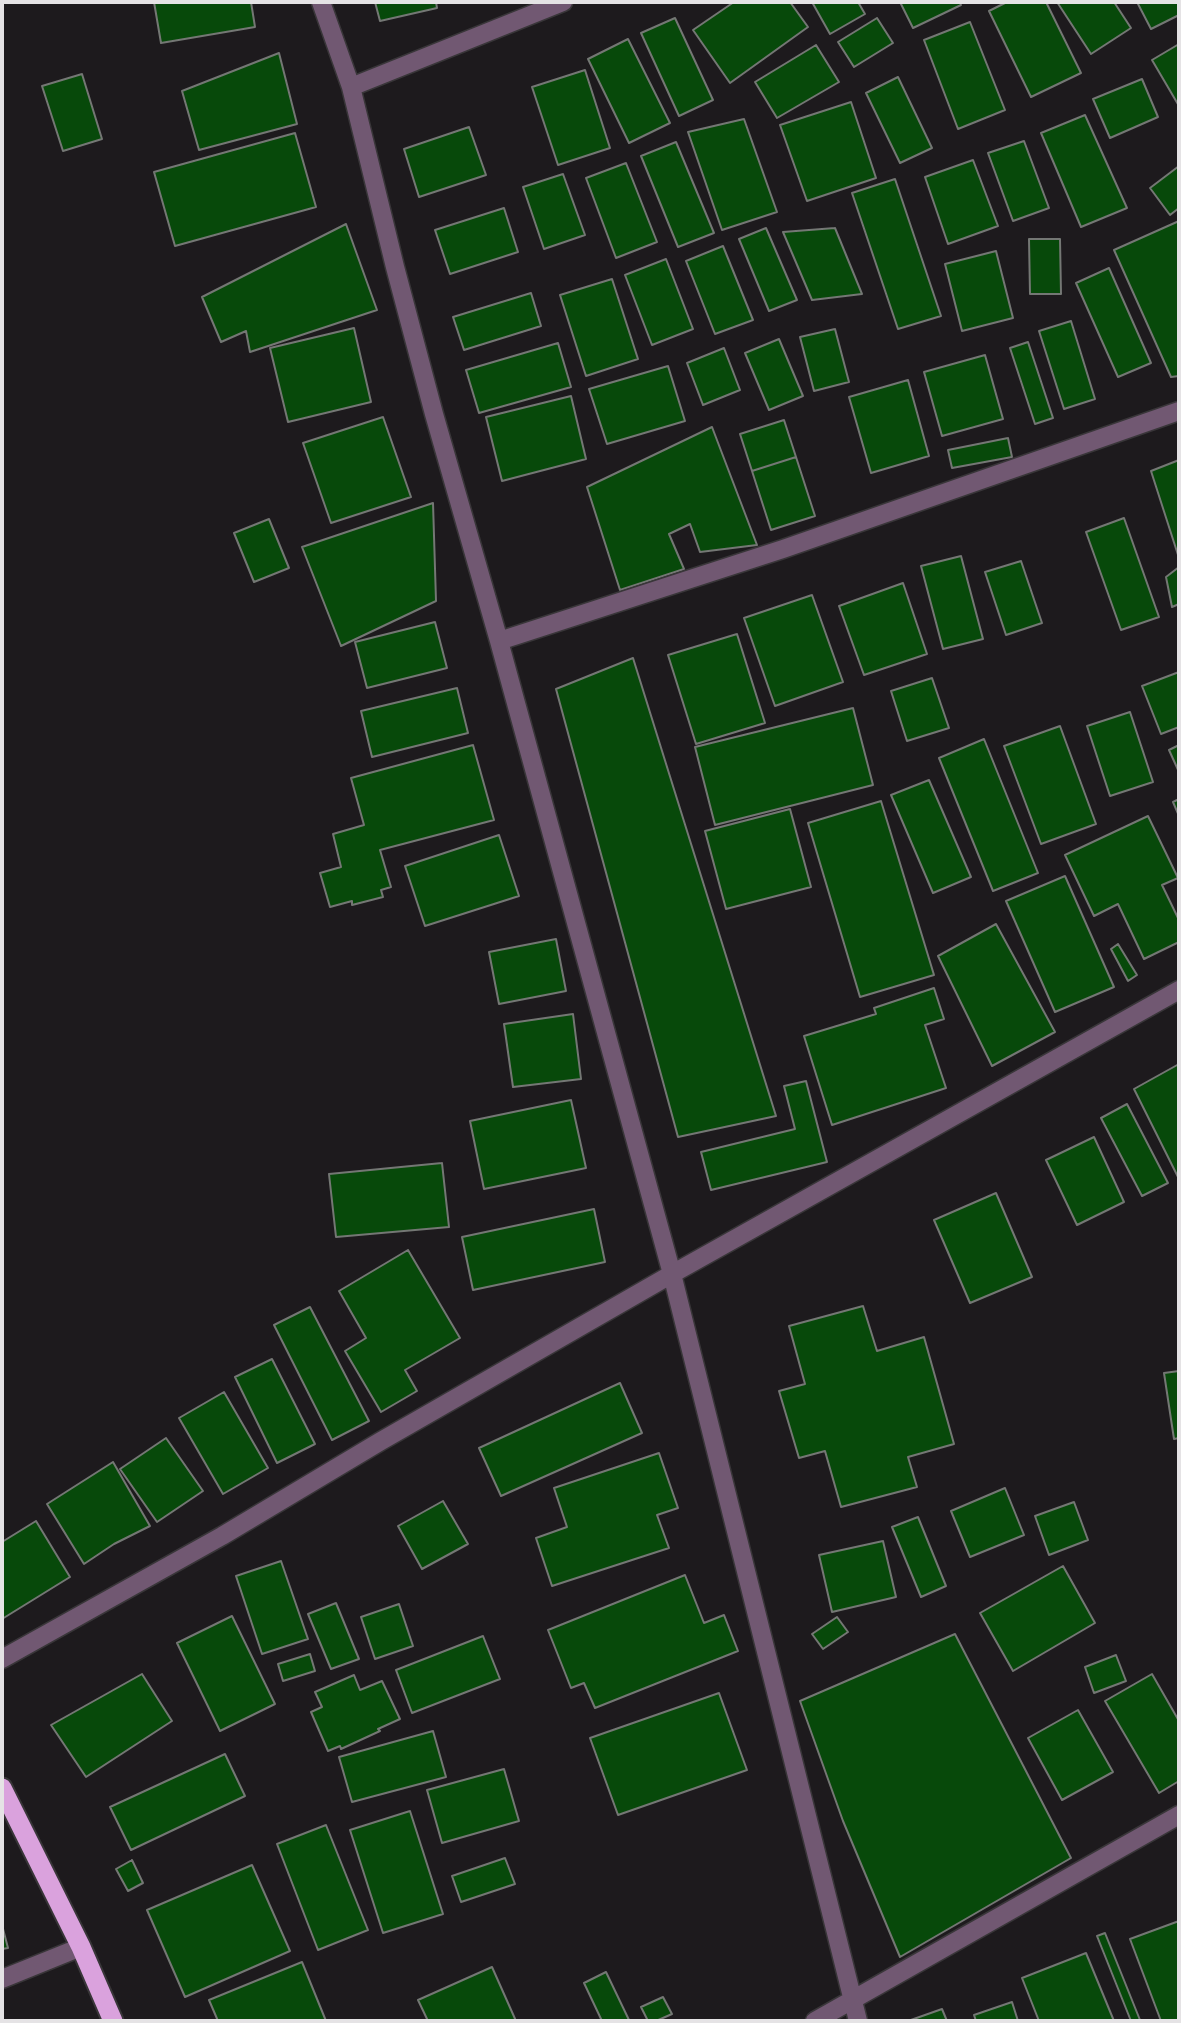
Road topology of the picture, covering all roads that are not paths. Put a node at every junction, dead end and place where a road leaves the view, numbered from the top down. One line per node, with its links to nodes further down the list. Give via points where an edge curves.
1 (321, 2): 3 (street)
2 (563, 2): 3 (street)
3 (351, 87): 5 (street, via 434,414)
4 (1179, 411): 5 (street, via 783,550)
5 (499, 641): 7 (street)
6 (1179, 990): 7 (street)
7 (673, 1275): 8 (street); 13 (street)
8 (2, 1660)
9 (2, 1788): 11 (highway)
10 (1179, 1815): 13 (street)
11 (81, 1947): 12 (street); 14 (highway)
12 (2, 1979)
13 (852, 2000): 15 (street); 16 (street)
14 (113, 2021)
15 (815, 2021)
16 (858, 2021)

